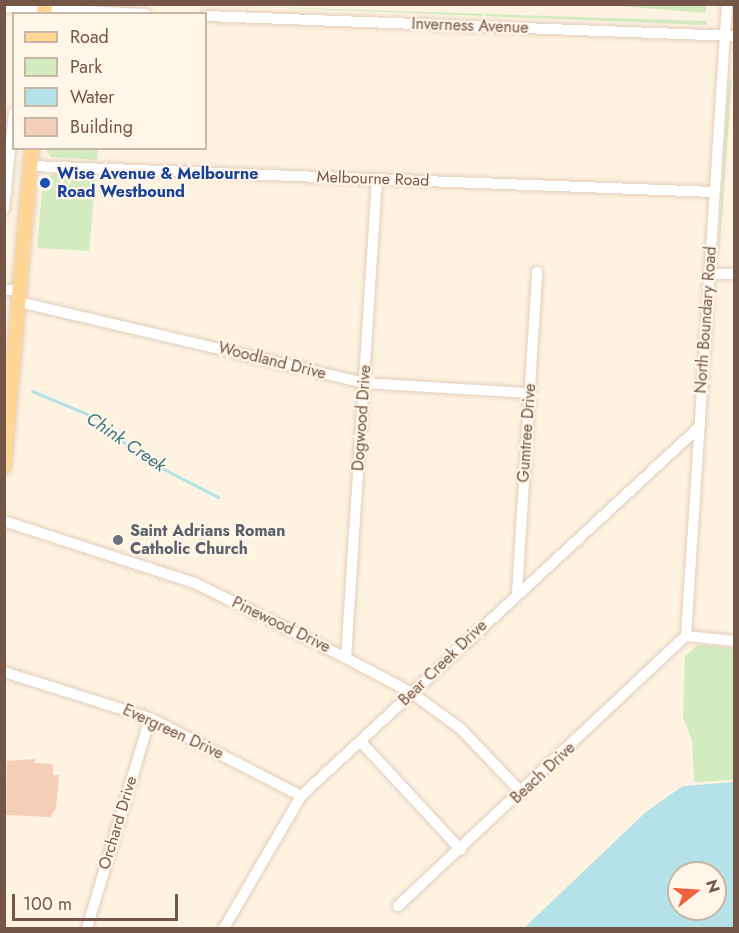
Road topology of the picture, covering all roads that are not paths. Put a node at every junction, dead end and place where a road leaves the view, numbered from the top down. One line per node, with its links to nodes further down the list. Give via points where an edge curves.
1 (727, 4): 7 (street, North Boundary Road)
2 (4, 7): 3 (street)
3 (23, 9): 4 (street)
4 (44, 10): 5 (street)
5 (95, 12)
6 (207, 16): 7 (street, Inverness Avenue)
7 (730, 36): 12 (street, North Boundary Road)
8 (12, 132): 13 (street)
9 (32, 150): 10 (main road)
10 (31, 166): 11 (street, Melbourne Road); 18 (main road)
11 (377, 179): 12 (street, Melbourne Road); 19 (street, Dogwood Drive)
12 (715, 192): 15 (street, North Boundary Road)
13 (4, 209)
14 (537, 272): 20 (street, Gumtree Drive)
15 (710, 274): 16 (street); 21 (street, North Boundary Road)
16 (735, 274)
17 (4, 290): 18 (street, Woodland Drive)
18 (19, 296): 19 (street, Woodland Drive); 22 (main road)
19 (364, 383): 20 (street, Woodland Drive); 27 (street, Dogwood Drive)
20 (529, 393): 24 (street, Gumtree Drive)
21 (699, 427): 24 (street, Bear Creek Drive); 25 (street, North Boundary Road)
22 (4, 467)
23 (4, 521): 27 (street, Pinewood Drive, via 195,583)
24 (517, 593): 29 (street, Bear Creek Drive)
25 (686, 636): 26 (street); 32 (street, Beach Drive)
26 (735, 641)
27 (346, 658): 29 (street, Pinewood Drive)
28 (4, 672): 30 (street, Evergreen Drive)
29 (412, 693): 31 (street, Bear Creek Drive); 32 (street, Pinewood Drive, via 461,729)
30 (150, 718): 33 (street, Evergreen Drive); 36 (street, Orchard Drive)
31 (361, 742): 33 (street, Bear Creek Drive); 34 (street)
32 (522, 793): 34 (street, Beach Drive)
33 (301, 795): 37 (street, Bear Creek Drive)
34 (461, 850): 35 (street, Beach Drive)
35 (398, 906)
36 (87, 928)
37 (224, 928)

